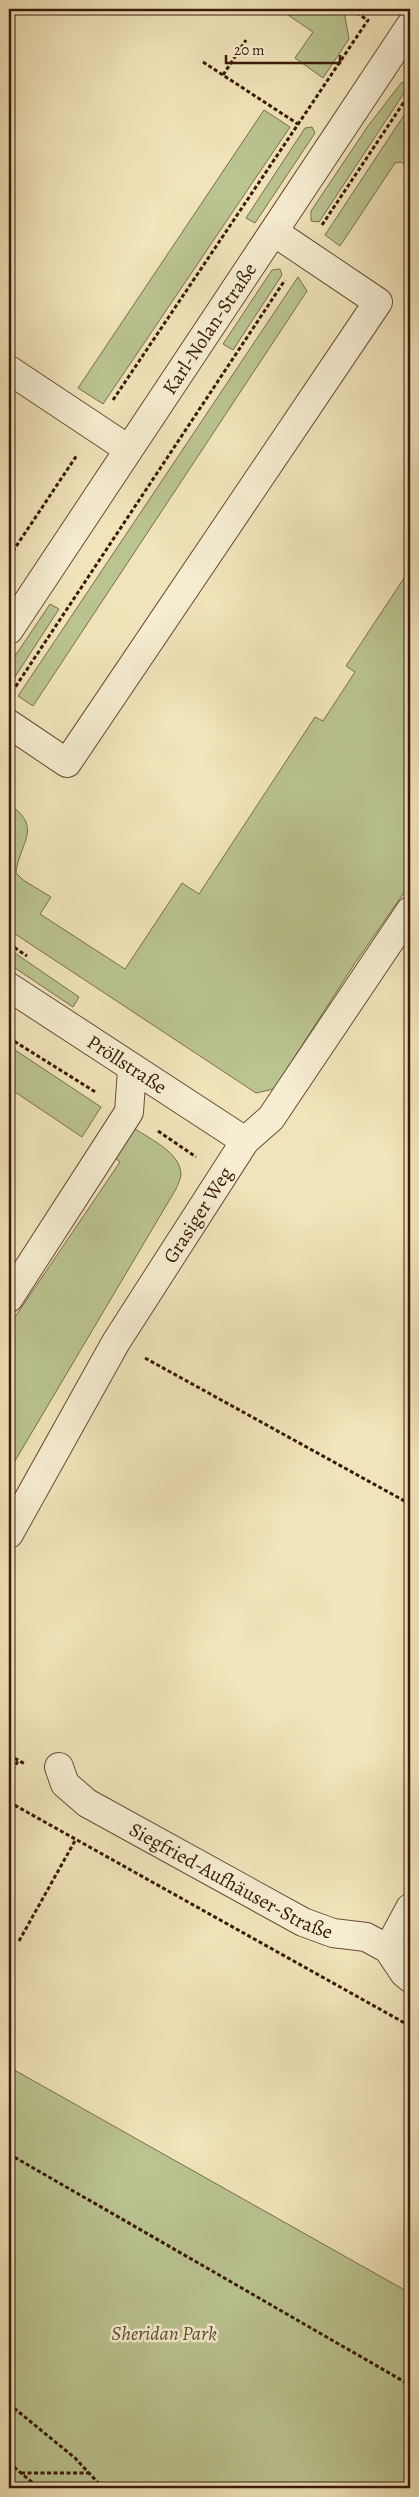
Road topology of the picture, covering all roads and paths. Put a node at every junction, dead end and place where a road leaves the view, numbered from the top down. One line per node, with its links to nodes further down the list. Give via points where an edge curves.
1 (368, 20): 7 (path)
2 (410, 26): 8 (street, Karl-Nolan-Straße)
3 (246, 40): 5 (path)
4 (202, 62): 5 (path)
5 (223, 75): 7 (path)
6 (410, 93): 9 (path)
7 (298, 124): 11 (path)
8 (274, 232): 9 (street); 12 (street, Karl-Nolan-Straße)
9 (304, 251): 15 (path); 16 (street, via 378,302 66,763)
10 (9, 370): 11 (street)
11 (96, 427): 12 (street); 13 (path)
12 (128, 449): 14 (street, Karl-Nolan-Straße)
13 (9, 557)
14 (10, 627)
15 (9, 696)
16 (9, 724)
17 (410, 911): 20 (street, Grasiger Weg, via 271,1118)
18 (9, 987): 19 (street, Pröllstraße)
19 (132, 1070): 20 (street, Pröllstraße); 21 (street, via 128,1112)
20 (245, 1141): 22 (street, Grasiger Weg)
21 (9, 1298)
22 (116, 1342): 23 (path); 24 (street, Grasiger Weg)
23 (410, 1504)
24 (9, 1534)
25 (18, 1761): 27 (path)
26 (60, 1767): 32 (street, Siegfried-Aufhäuser-Straße, via 65,1784 87,1803 303,1922 334,1933 366,1937)
27 (9, 1776)
28 (9, 1802): 29 (path)
29 (76, 1839): 31 (path); 34 (path)
30 (410, 1908): 32 (street)
31 (19, 1941)
32 (388, 1948): 33 (street)
33 (410, 1978)
34 (410, 2026)
35 (9, 2154): 36 (path)
36 (410, 2385)
37 (9, 2404): 40 (path)
38 (9, 2463): 39 (path)
39 (21, 2473): 40 (path); 41 (path)
40 (89, 2473): 42 (path)
41 (39, 2488)
42 (103, 2488)

